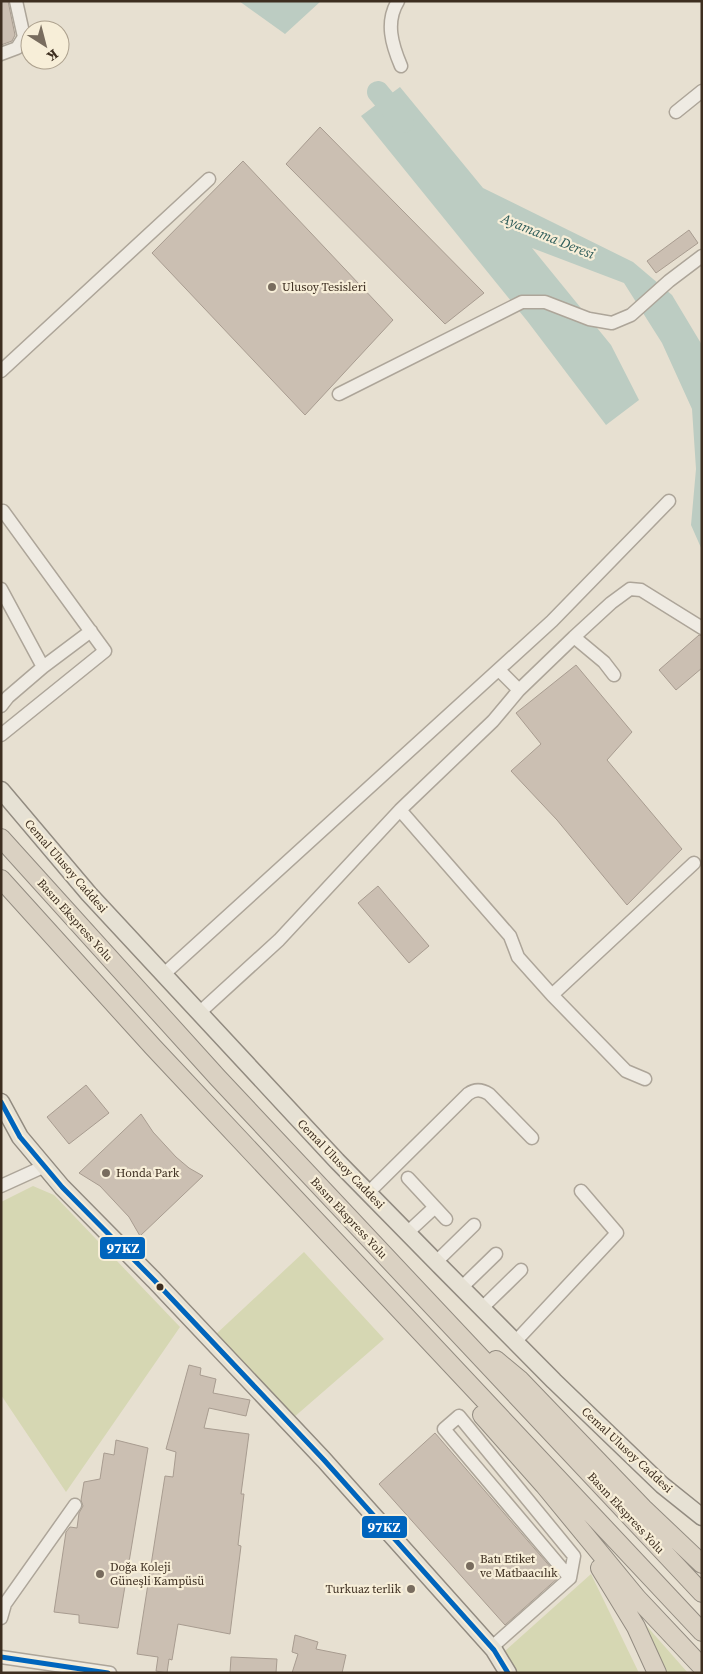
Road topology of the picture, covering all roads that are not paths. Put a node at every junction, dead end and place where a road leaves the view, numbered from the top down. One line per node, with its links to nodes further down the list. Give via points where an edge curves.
1 (16, 1): 3 (street, via 24,38 17,48)
2 (398, 1): 4 (street, via 390,24)
3 (1, 54)
4 (401, 66)
5 (702, 91): 6 (street)
6 (676, 112)
7 (209, 179): 9 (street)
8 (702, 256): 10 (street, via 631,315 612,323 589,319 545,302 522,302)
9 (1, 371)
10 (339, 394)
11 (669, 501): 18 (street, via 552,621)
12 (1, 512): 15 (street)
13 (1, 589): 17 (street)
14 (702, 628): 16 (street, via 641,590 630,589)
15 (91, 631): 17 (street); 22 (street, via 105,651)
16 (574, 637): 19 (street, via 604,662); 20 (street)
17 (43, 667): 21 (street)
18 (499, 670): 20 (street); 28 (street)
19 (614, 675)
20 (519, 690): 24 (street, via 493,721)
21 (1, 706)
22 (2, 730)
23 (1, 790): 28 (main road, Cemal Ulusoy Caddesi, via 89,894)
24 (400, 810): 29 (street, via 510,936 518,957); 30 (street, via 279,940)
25 (1, 838): 49 (highway, Basın Ekspress Yolu, via 218,1078)
26 (694, 863): 29 (street)
27 (1, 879): 48 (highway, Basın Ekspress Yolu)
28 (164, 974): 30 (main road, Cemal Ulusoy Caddesi)
29 (552, 994): 31 (street, via 626,1071)
30 (199, 1013): 38 (main road, Cemal Ulusoy Caddesi)
31 (646, 1080)
32 (1, 1102): 34 (main road, via 20,1137)
33 (532, 1138): 38 (street, via 489,1094 481,1090 472,1091)
34 (45, 1166): 36 (street); 59 (main road, via 324,1460)
35 (408, 1178): 39 (street)
36 (1, 1186)
37 (581, 1191): 50 (street, via 617,1233)
38 (368, 1192): 42 (main road, Cemal Ulusoy Caddesi)
39 (435, 1207): 40 (street); 42 (street)
40 (446, 1219)
41 (474, 1225): 44 (street)
42 (407, 1233): 44 (main road, Cemal Ulusoy Caddesi)
43 (496, 1254): 46 (street)
44 (436, 1262): 46 (main road, Cemal Ulusoy Caddesi)
45 (521, 1270): 47 (street)
46 (461, 1288): 47 (main road, Cemal Ulusoy Caddesi)
47 (482, 1308): 50 (main road, Cemal Ulusoy Caddesi)
48 (403, 1314): 51 (highway, via 414,1338); 58 (highway, Basın Ekspress Yolu)
49 (461, 1336): 54 (highway, via 520,1380 674,1538); 56 (highway, Basın Ekspress Yolu)
50 (515, 1342): 53 (main road, Cemal Ulusoy Caddesi, via 662,1485)
51 (544, 1485): 61 (highway, via 637,1598); 66 (highway, via 621,1602)
52 (75, 1505): 57 (street, via 5,1604)
53 (701, 1516)
54 (702, 1562)
55 (570, 1578): 55 (street, via 444,1429 459,1416 574,1556); 59 (street)
56 (702, 1593)
57 (1, 1618)
58 (702, 1632)
59 (493, 1649): 64 (main road); 65 (main road)
60 (1, 1657): 62 (street)
61 (702, 1667)
62 (78, 1670): 63 (street)
63 (110, 1673)
64 (495, 1673)
65 (508, 1673)
66 (657, 1673)

